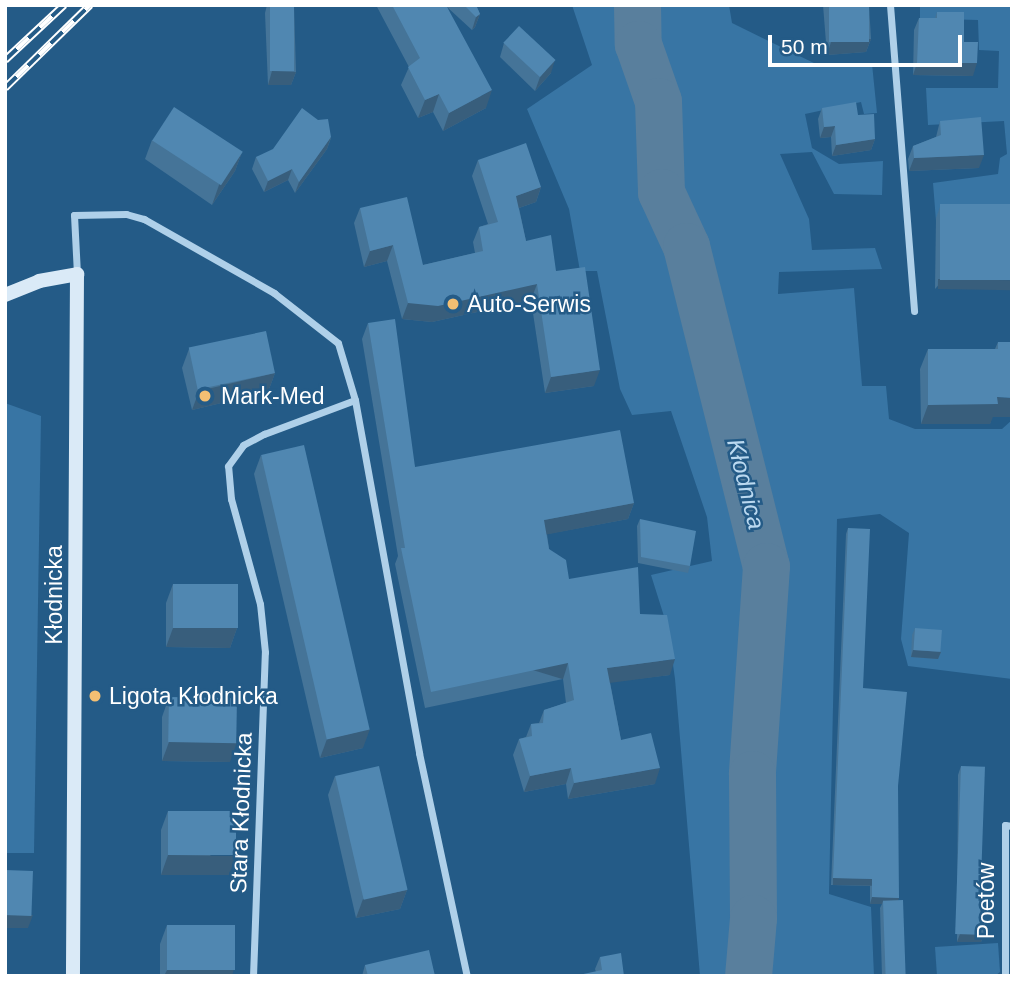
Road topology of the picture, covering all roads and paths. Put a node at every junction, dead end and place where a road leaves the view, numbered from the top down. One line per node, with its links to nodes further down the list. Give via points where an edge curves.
1 (890, 5): 4 (street)
2 (77, 274): 3 (street, via 39,281); 5 (street, Kłodnicka, via 74,215 119,213 144,219 274,293 338,343); 7 (street, Kłodnicka)
3 (5, 295)
4 (914, 311)
5 (355, 400): 8 (street, Stara Kłodnicka, via 264,434 243,445 228,466 231,499 260,604 265,652); 9 (street, via 419,753)
6 (1008, 826): 10 (street, Poetów)
7 (73, 976)
8 (253, 976)
9 (467, 976)
10 (1005, 976)

